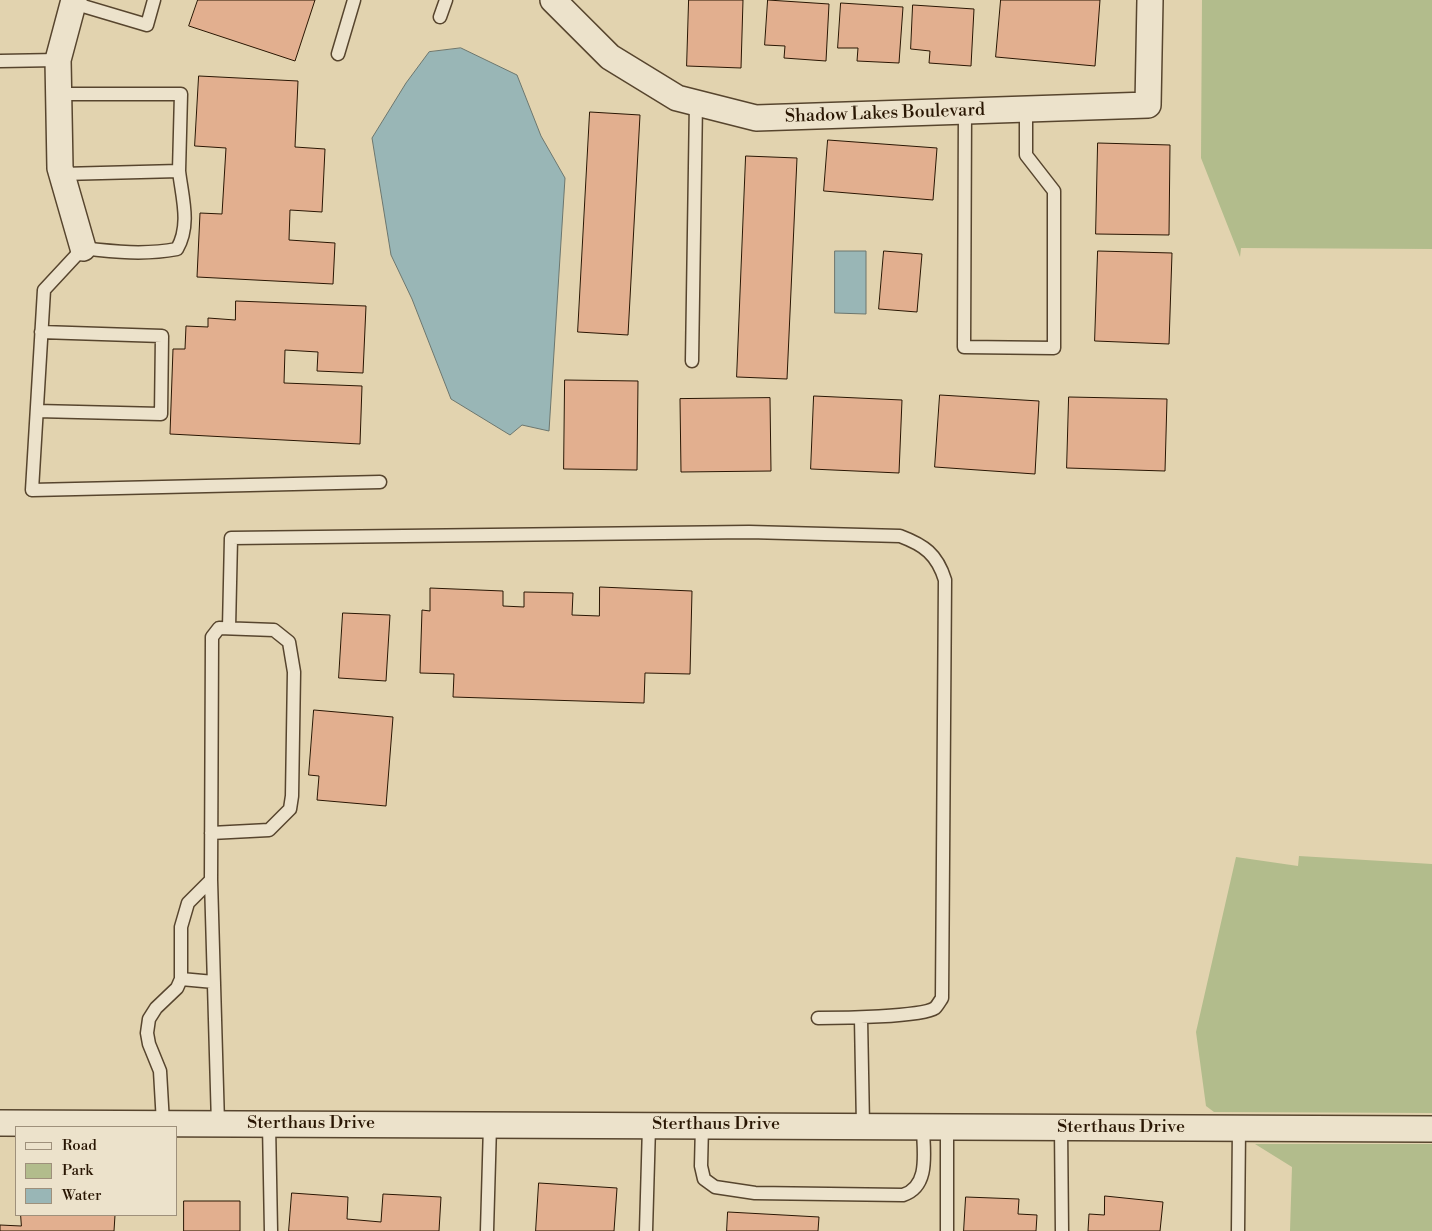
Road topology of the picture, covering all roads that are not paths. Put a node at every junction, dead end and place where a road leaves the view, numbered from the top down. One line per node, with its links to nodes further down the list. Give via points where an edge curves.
1 (154, 0): 6 (lane, via 147,25)
2 (354, 0): 8 (lane)
3 (446, 0): 7 (lane)
4 (553, 0): 12 (street, Shadow Lakes Boulevard, via 610,57 678,98)
5 (1150, 0): 13 (street, Shadow Lakes Boulevard, via 1148,105)
6 (73, 1): 9 (street)
7 (440, 17)
8 (338, 54)
9 (58, 60): 10 (lane); 11 (street)
10 (0, 62)
11 (59, 94): 15 (lane, via 181,94); 16 (street)
12 (696, 102): 14 (street, Shadow Lakes Boulevard, via 756,118); 19 (lane)
13 (1026, 109): 14 (street, Shadow Lakes Boulevard); 14 (lane, via 1026,155 1054,191 1054,348 964,347)
14 (965, 111)
15 (179, 171): 16 (lane); 17 (lane, via 186,226 177,249 157,253 121,253)
16 (62, 174): 17 (street)
17 (83, 248): 18 (lane, via 44,290)
18 (41, 332): 20 (lane); 20 (lane, via 162,336 160,414)
19 (692, 361)
20 (37, 411): 21 (lane, via 32,490)
21 (380, 482)
22 (229, 628): 23 (lane, via 219,628 212,637); 23 (lane, via 274,630 288,642 294,672 292,796 290,809 269,830); 28 (lane, via 231,538 749,532 900,536 916,542 940,565 945,580 942,998 934,1008 922,1012)
23 (211, 833): 24 (lane)
24 (211, 880): 25 (lane, via 188,903 181,927); 26 (lane)
25 (181, 979): 26 (lane); 30 (lane, via 149,1019 147,1033 160,1071)
26 (214, 982): 31 (lane)
27 (818, 1018): 28 (lane)
28 (862, 1018): 36 (lane)
29 (0, 1122): 30 (street, Sterthaus Drive)
30 (164, 1123): 31 (street, Sterthaus Drive)
31 (218, 1124): 32 (street, Sterthaus Drive)
32 (270, 1124): 33 (street, Sterthaus Drive); 41 (lane)
33 (490, 1125): 34 (street, Sterthaus Drive); 42 (lane)
34 (649, 1126): 35 (street, Sterthaus Drive); 43 (lane)
35 (702, 1126): 36 (street, Sterthaus Drive); 37 (lane, via 701,1166 704,1179 714,1187 755,1193 895,1195 913,1192 919,1186)
36 (863, 1126): 37 (street, Sterthaus Drive)
37 (935, 1127): 38 (street, Sterthaus Drive); 44 (lane)
38 (1061, 1127): 39 (street, Sterthaus Drive); 45 (lane)
39 (1239, 1128): 40 (street, Sterthaus Drive); 46 (lane)
40 (1432, 1129)
41 (271, 1231)
42 (487, 1231)
43 (646, 1231)
44 (947, 1231)
45 (1062, 1231)
46 (1238, 1231)

